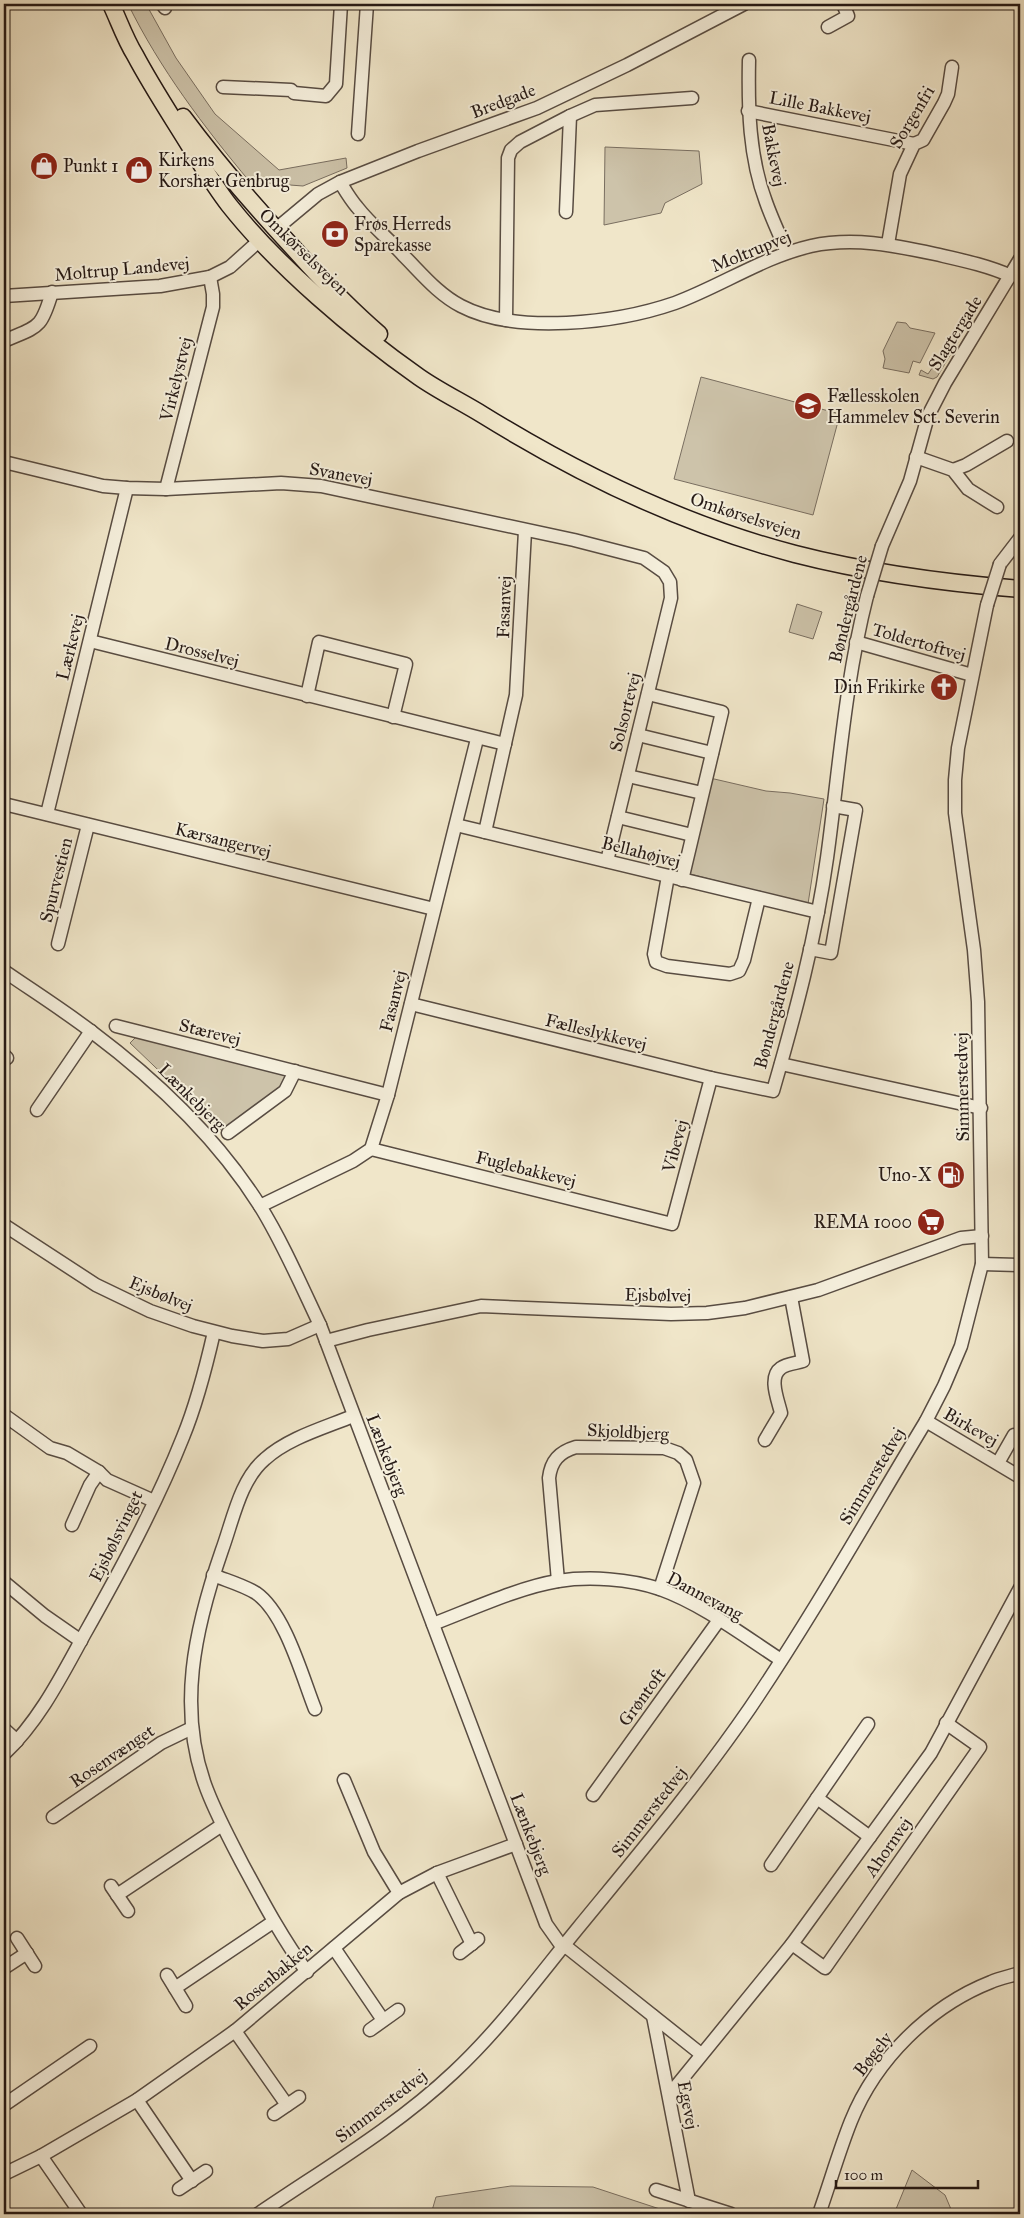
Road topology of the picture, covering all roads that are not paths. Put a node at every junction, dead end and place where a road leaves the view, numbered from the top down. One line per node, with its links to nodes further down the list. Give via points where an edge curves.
1 (111, 4): 6 (main road, Omkørselsvejen)
2 (341, 4): 10 (street, via 336,84 326,96 290,90)
3 (367, 4): 14 (street)
4 (742, 4): 17 (street, Bredgade, via 537,108)
5 (843, 4): 7 (street, via 848,16)
6 (118, 19): 16 (main road, Omkørselsvejen, via 133,52); 19 (main road, Omkørselsvejen, via 184,118 231,180)
7 (828, 27)
8 (749, 60): 12 (street, Bakkevej)
9 (952, 66): 15 (street, Sorgenfri, via 944,103 923,140)
10 (223, 87)
11 (692, 98): 13 (street, via 595,105)
12 (748, 111): 15 (street, Lille Bakkevej); 22 (street, Bakkevej, via 765,202)
13 (570, 116): 18 (street); 29 (street, via 520,142 508,158)
14 (358, 134)
15 (914, 144): 21 (street, Sorgenfri, via 900,174)
16 (200, 161): 19 (main road, via 252,220); 20 (main road, Omkørselsvejen, via 229,205)
17 (340, 182): 19 (street, Bredgade, via 318,194); 29 (street, Moltrupvej, via 357,207 436,289 480,314)
18 (566, 212)
19 (276, 229): 20 (main road); 28 (main road, Omkørselsvejen)
20 (260, 240): 25 (street, Moltrup Landevej, via 230,267); 28 (main road, via 281,251 324,291); 31 (main road, Omkørselsvejen, via 308,288 374,343 422,379)
21 (888, 244): 22 (street, Moltrupvej, via 835,243); 24 (street, Moltrupvej, via 976,263)
22 (787, 252): 29 (street, Moltrupvej, via 675,302 633,314 585,322)
23 (1020, 259): 24 (street, Slagtergade)
24 (1011, 276): 33 (street, Slagtergade, via 945,383 928,416)
25 (210, 277): 26 (street, Moltrup Landevej, via 160,286); 37 (street, Virkelystvej, via 213,307)
26 (52, 292): 27 (street, Moltrup Landevej); 30 (street, via 44,318 37,326)
27 (4, 296)
28 (354, 310): 31 (main road, Omkørselsvejen, via 428,375)
29 (506, 320)
30 (4, 341)
31 (481, 414): 42 (main road, Omkørselsvejen, via 587,474 660,508 726,533 795,554 852,566 946,583)
32 (1007, 441): 35 (street)
33 (916, 457): 35 (street); 44 (street, Bøndergårdene, bridge, via 910,481 882,546)
34 (4, 462): 36 (street, Svanevej, via 103,486)
35 (953, 470): 38 (street, via 968,488)
36 (127, 488): 37 (street, Svanevej); 43 (street, Lærkevej)
37 (166, 489): 39 (street, Svanevej, via 281,483 321,486)
38 (997, 507)
39 (525, 531): 41 (street, Svanevej, via 644,558); 51 (street, Fasanvej, via 516,695)
40 (1017, 542): 45 (street, Simmerstedvej, bridge, via 1000,564 987,605)
41 (664, 572): 46 (street, Solsortevej, via 670,582 671,598)
42 (1020, 589)
43 (90, 642): 47 (street, Drosselvej); 57 (street, Lærkevej)
44 (856, 642): 45 (street, Toldertoftvej); 56 (street, Bøndergårdene)
45 (972, 675): 80 (street, Simmerstedvej, via 958,748 955,809 974,950)
46 (648, 694): 49 (street, Solsortevej); 52 (street, via 722,712)
47 (307, 696): 48 (street, Drosselvej); 48 (street, via 319,642 406,664)
48 (393, 717): 50 (street, Drosselvej)
49 (638, 735): 52 (street); 53 (street, Solsortevej)
50 (477, 739): 51 (street, Drosselvej); 60 (street, Fasanvej)
51 (505, 744): 61 (street, Fasanvej)
52 (712, 753): 54 (street)
53 (628, 776): 54 (street); 58 (street, Solsortevej)
54 (702, 793): 62 (street)
55 (4, 804): 57 (street, Kærsangervej)
56 (833, 806): 68 (street, Bøndergårdene); 70 (street, Bøndergårdene, via 856,810 844,887 831,953)
57 (48, 814): 59 (street, Kærsangervej)
58 (618, 817): 62 (street); 63 (street, Solsortevej)
59 (88, 825): 67 (street, Kærsangervej); 69 (street, Spurvestien)
60 (456, 825): 61 (street, Bellahøjvej); 67 (street, Fasanvej)
61 (485, 832): 63 (street, Bellahøjvej)
62 (692, 834): 65 (street)
63 (607, 861): 64 (street, Bellahøjvej)
64 (668, 876): 65 (street, Bellahøjvej); 66 (street, via 654,954 656,962 667,966 730,974 740,971)
65 (682, 880): 66 (street, Bellahøjvej)
66 (759, 898): 68 (street, Bellahøjvej)
67 (434, 909): 72 (street, Fasanvej)
68 (818, 912): 70 (street, Bøndergårdene)
69 (58, 944)
70 (810, 949): 75 (street, Bøndergårdene)
71 (4, 971): 74 (street, Lænkebjerg)
72 (411, 1004): 77 (street, Fælleslykkevej); 79 (street, Fasanvej)
73 (116, 1026): 76 (street, Stærevej)
74 (91, 1031): 81 (street); 84 (street, Lænkebjerg, via 142,1073 214,1143)
75 (781, 1064): 78 (street, Bøndergårdene); 80 (street)
76 (295, 1071): 79 (street, Stærevej); 82 (street, via 286,1091)
77 (711, 1078): 78 (street, Fælleslykkevej); 85 (street, Vibevej)
78 (772, 1091)
79 (388, 1095): 83 (street, Fasanvej)
80 (981, 1108): 87 (street, Simmerstedvej)
81 (37, 1110)
82 (228, 1133)
83 (371, 1149): 84 (street, via 354,1161); 85 (street, Fuglebakkevej)
84 (260, 1206): 91 (street, Lænkebjerg)
85 (672, 1224)
86 (4, 1225): 92 (street, Ejsbølvej, via 96,1285 150,1311)
87 (982, 1236): 88 (street, Simmerstedvej); 90 (street, Ejsbølvej, via 961,1238)
88 (982, 1264): 89 (street); 96 (street, Simmerstedvej, via 960,1346)
89 (1020, 1265)
90 (791, 1297): 93 (street, Ejsbølvej, via 707,1313 481,1306); 98 (street, via 803,1361 781,1368 775,1375 781,1413)
91 (320, 1325): 92 (street, Ejsbølvej, via 288,1339 263,1340); 93 (street, Lænkebjerg)
92 (214, 1332): 102 (street, Ejsbølsvinget, via 183,1437)
93 (326, 1341): 95 (street, Lænkebjerg)
94 (4, 1415): 100 (street, via 50,1448 67,1453)
95 (353, 1416): 104 (street, via 286,1445 265,1459 244,1487); 110 (street, Lænkebjerg)
96 (926, 1421): 99 (street, Birkevej); 112 (street, Simmerstedvej)
97 (1020, 1439): 99 (street, Birkevej, via 1014,1435)
98 (765, 1440)
99 (998, 1463): 101 (street, Birkevej)
100 (99, 1472): 102 (street, via 107,1480); 103 (street)
101 (1020, 1477)
102 (154, 1501): 111 (street, Ejsbølsvinget)
103 (72, 1525)
104 (213, 1575): 113 (street, via 258,1594 278,1616); 116 (street, via 192,1658)
105 (558, 1581): 108 (street, Dannevang, via 619,1581); 108 (street, Skjoldbjerg, via 549,1478 556,1458 576,1447 664,1448 686,1460 694,1483); 110 (street, Dannevang, via 527,1589)
106 (4, 1582): 111 (street)
107 (1020, 1588): 115 (street, Ahornvej)
108 (660, 1590): 109 (street, Dannevang)
109 (719, 1620): 112 (street, Dannevang); 121 (street, Grøntoft)
110 (433, 1624): 126 (street, Lænkebjerg)
111 (81, 1641): 118 (street, Ejsbølsvinget, via 36,1718)
112 (781, 1660): 134 (street, Simmerstedvej, via 749,1710 676,1809)
113 (315, 1709)
114 (868, 1724): 122 (street)
115 (946, 1724): 125 (street, Ahornvej, via 931,1753); 133 (street, Ahornvej, via 980,1747 825,1968)
116 (192, 1728): 123 (street, Rosenvænget, via 161,1744); 124 (street, via 206,1789)
117 (4, 1729): 118 (street)
118 (17, 1742): 119 (street, Ejsbølsvinget)
119 (4, 1754)
120 (344, 1780): 129 (street, via 374,1852)
121 (593, 1795)
122 (817, 1798): 125 (street, Ahornvej); 127 (street)
123 (53, 1817)
124 (222, 1825): 130 (street, via 114,1891); 131 (street)
125 (870, 1837): 133 (street, Ahornvej)
126 (516, 1844): 128 (street, Rosenbakken); 134 (street, Lænkebjerg, via 546,1924)
127 (771, 1865)
128 (438, 1873): 129 (street, Rosenbakken); 137 (street, via 476,1941)
129 (399, 1893): 135 (street, Rosenbakken)
130 (128, 1911)
131 (273, 1922): 140 (street); 143 (street)
132 (17, 1938): 136 (street)
133 (792, 1944): 151 (street, Ahornvej)
134 (564, 1946): 146 (street, Egevej); 166 (street, Simmerstedvej, via 454,2072 412,2108)
135 (334, 1948): 140 (street, Rosenbakken); 147 (street, Rosenbakken)
136 (27, 1953): 138 (street); 139 (street)
137 (460, 1953)
138 (35, 1966)
139 (4, 1968)
140 (307, 1972): 149 (street, Rosenbakken)
141 (1020, 1973): 168 (street, Bøgely, via 991,1982 943,2008 911,2034 885,2063 864,2093 851,2120)
142 (167, 1975): 143 (street)
143 (175, 1988): 144 (street)
144 (186, 2006)
145 (398, 2010): 147 (street)
146 (653, 2016): 151 (street, Egevej); 152 (street, Egevej)
147 (383, 2020): 148 (street)
148 (370, 2030)
149 (235, 2031): 154 (street, Rosenbakken); 156 (street, Rosenbakken)
150 (90, 2046): 155 (street)
151 (701, 2054): 152 (street, Ahornvej)
152 (669, 2095): 164 (street, Egevej)
153 (299, 2097): 156 (street)
154 (137, 2100): 158 (street, Rosenbakken); 161 (street)
155 (4, 2105)
156 (287, 2105): 157 (street)
157 (274, 2114)
158 (41, 2156): 159 (street, Rosenbakken); 165 (street)
159 (6, 2169)
160 (206, 2171): 161 (street)
161 (192, 2180): 162 (street)
162 (179, 2189)
163 (656, 2190): 164 (street)
164 (689, 2201): 167 (street)
165 (82, 2214)
166 (258, 2214)
167 (730, 2214)
168 (819, 2214)

